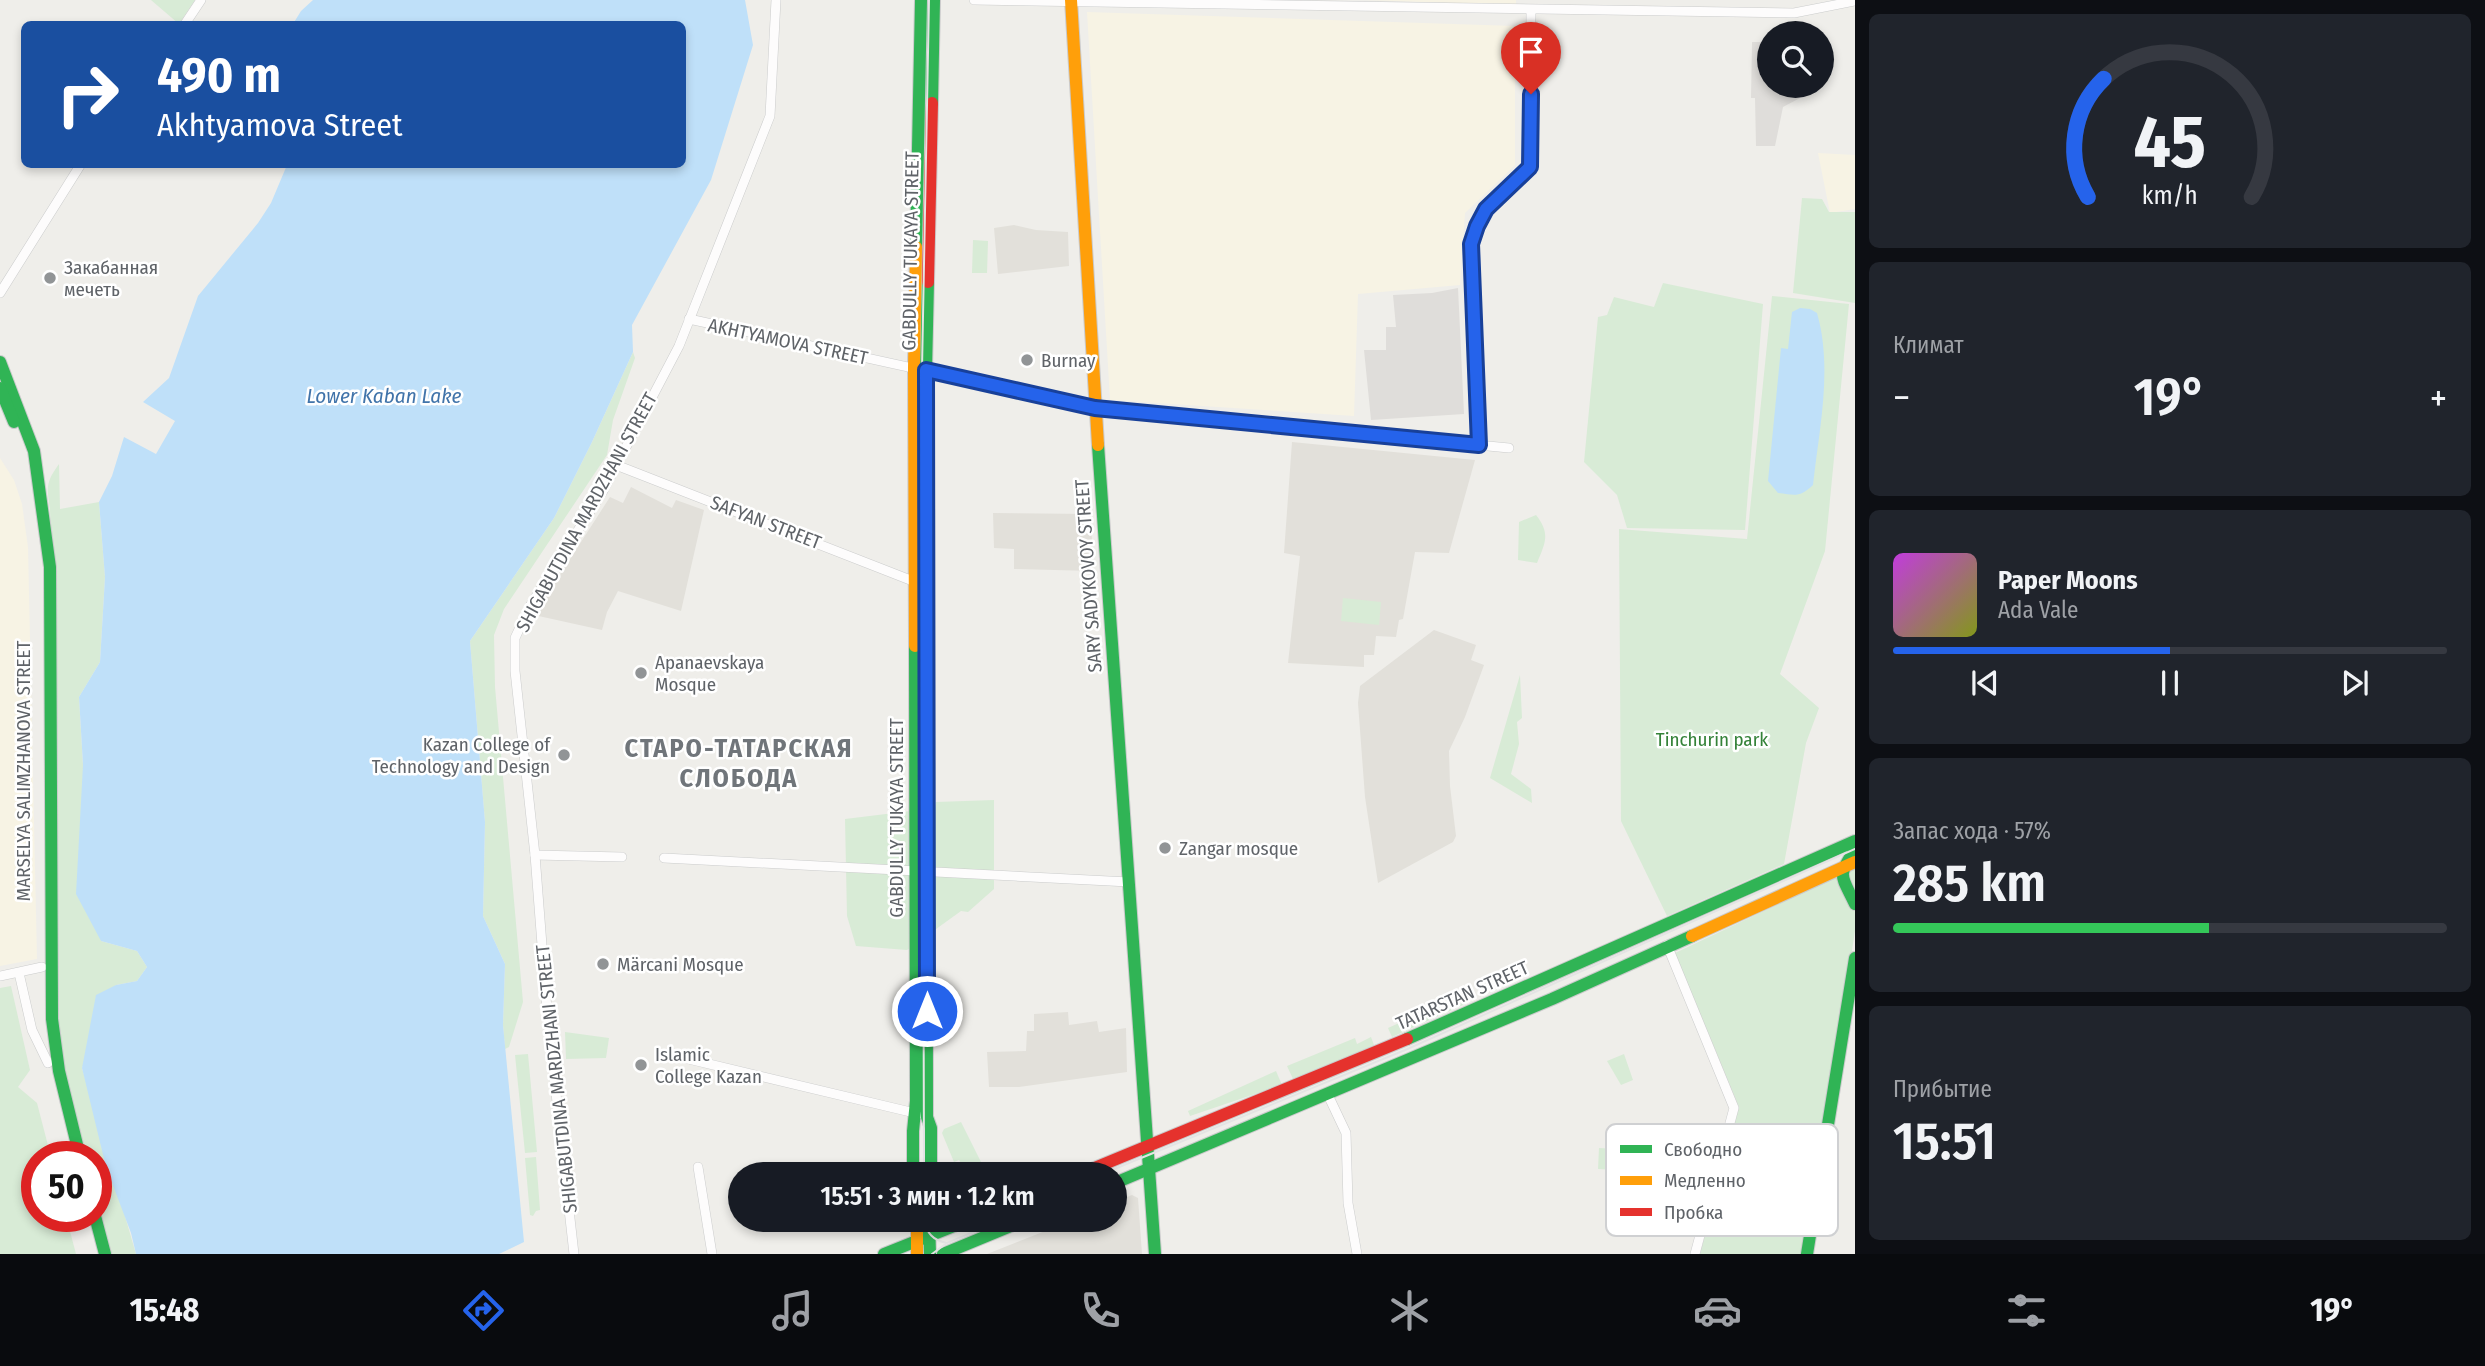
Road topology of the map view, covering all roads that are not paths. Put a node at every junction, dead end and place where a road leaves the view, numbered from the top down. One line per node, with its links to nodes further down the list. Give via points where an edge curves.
1 (201, 0): 10 (street)
2 (776, 0): 13 (street, SHIGABUTDINA MARDZHANI STREET, via 770,116)
3 (921, 0): 15 (main road, GABDULLY TUKAYA STREET)
4 (934, 0): 15 (main road, GABDULLY TUKAYA STREET)
5 (974, 0): 7 (street)
6 (1855, 1): 8 (street)
7 (1071, 2): 9 (street); 17 (main road, SARY SADYKOVOY STREET)
8 (1813, 5): 9 (street, via 1794,13)
9 (1531, 10): 18 (street, via 1530,167 1486,209 1471,244)
10 (187, 21)
11 (78, 168): 12 (street)
12 (0, 293)
13 (689, 319): 15 (street, AKHTYAMOVA STREET); 20 (street, SHIGABUTDINA MARDZHANI STREET)
14 (0, 362): 45 (main road, via 34,451 50,568 52,1019 54,1048)
15 (920, 369): 17 (street, AKHTYAMOVA STREET); 21 (main road, GABDULLY TUKAYA STREET); 22 (main road, GABDULLY TUKAYA STREET)
16 (0, 388): 35 (main road, MARSELYA SALIMZHANOVA STREET, via 29,470 40,546)
17 (1095, 408): 18 (street, AKHTYAMOVA STREET); 30 (main road, SARY SADYKOVOY STREET)
18 (1479, 445): 19 (street, AKHTYAMOVA STREET)
19 (1510, 448)
20 (616, 465): 21 (street, SAFYAN STREET); 25 (street, SHIGABUTDINA MARDZHANI STREET, via 515,638 514,671)
21 (915, 582): 22 (street, SAFYAN STREET); 29 (main road, GABDULLY TUKAYA STREET)
22 (928, 587): 29 (main road, GABDULLY TUKAYA STREET)
23 (1855, 841): 32 (main road, TATARSTAN STREET)
24 (1855, 850): 28 (main road)
25 (535, 855): 26 (street); 65 (street, SHIGABUTDINA MARDZHANI STREET)
26 (622, 857)
27 (664, 858): 29 (street)
28 (1849, 865): 31 (main road, via 1841,875); 33 (main road, TATARSTAN STREET)
29 (921, 872): 30 (street); 41 (main road, GABDULLY TUKAYA STREET)
30 (1129, 882): 46 (main road, SARY SADYKOVOY STREET)
31 (1855, 904)
32 (1659, 928): 33 (main road); 46 (main road, TATARSTAN STREET, via 1385,1050)
33 (1667, 946): 40 (main road, TATARSTAN STREET); 42 (street, via 1734,1108)
34 (1855, 958): 43 (main road)
35 (42, 967): 36 (street); 39 (main road, MARSELYA SALIMZHANOVA STREET)
36 (19, 973): 37 (street); 39 (street, via 32,1030)
37 (0, 976)
38 (680, 1057): 41 (street)
39 (48, 1063): 44 (main road, MARSELYA SALIMZHANOVA STREET)
40 (1328, 1095): 51 (main road, TATARSTAN STREET); 72 (street, via 1346,1133 1348,1202)
41 (921, 1115): 47 (main road, GABDULLY TUKAYA STREET, via 913,1131); 48 (main road, GABDULLY TUKAYA STREET, via 931,1128)
42 (1730, 1124)
43 (1829, 1124)
44 (68, 1141)
45 (76, 1141)
46 (1146, 1148): 49 (main road, TATARSTAN STREET); 51 (main road, SARY SADYKOVOY STREET)
47 (913, 1162)
48 (931, 1162)
49 (1110, 1162)
50 (698, 1167): 66 (street)
51 (1149, 1168): 52 (main road, TATARSTAN STREET); 71 (main road, SARY SADYKOVOY STREET)
52 (1127, 1177)
53 (91, 1232): 63 (main road)
54 (99, 1232): 64 (main road)
55 (917, 1232): 62 (main road)
56 (930, 1232): 59 (main road)
57 (938, 1232): 59 (main road)
58 (995, 1232): 70 (main road)
59 (930, 1235): 62 (main road); 69 (main road)
60 (1700, 1236): 73 (street)
61 (1811, 1236): 74 (main road)
62 (917, 1240): 67 (main road); 68 (main road)
63 (96, 1254)
64 (105, 1254)
65 (574, 1254)
66 (712, 1254)
67 (884, 1254)
68 (917, 1254)
69 (930, 1254)
70 (943, 1254)
71 (1155, 1254)
72 (1357, 1254)
73 (1695, 1254)
74 (1807, 1254)

